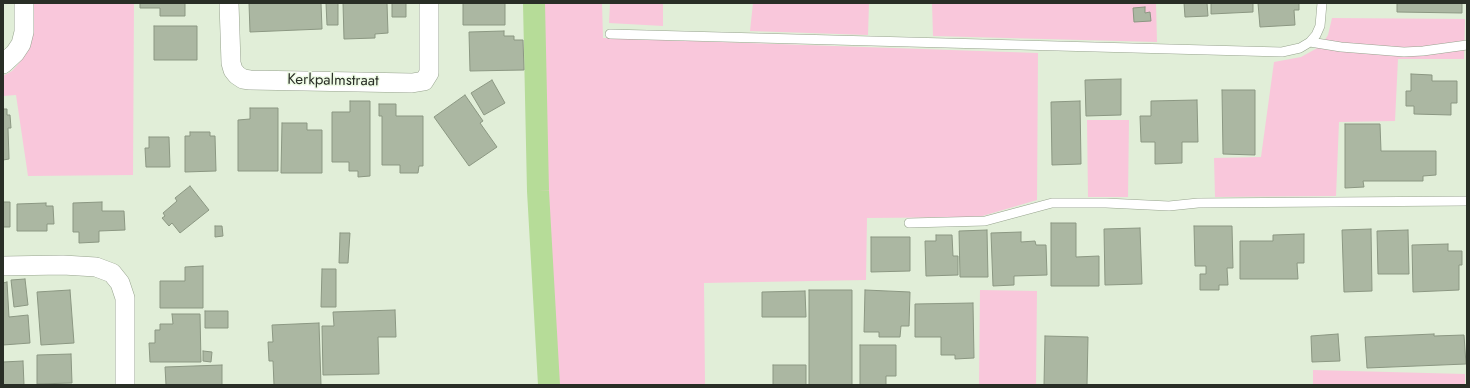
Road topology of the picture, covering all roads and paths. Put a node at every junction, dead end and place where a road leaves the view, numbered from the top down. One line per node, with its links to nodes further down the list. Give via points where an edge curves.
1 (24, 3): 8 (street, via 24,32 21,44)
2 (229, 3): 3 (street, Kerkpalmstraat, via 231,63 233,70 243,79 412,83 424,81 429,73)
3 (429, 3)
4 (1322, 3): 6 (lane, via 1320,26)
5 (610, 34): 6 (lane, via 1282,52 1300,48)
6 (1310, 42): 7 (lane, via 1404,52 1423,52)
7 (1467, 44)
8 (3, 64)
9 (1467, 201): 10 (lane, via 1198,203 1169,206 1052,204 985,221)
10 (908, 223)
11 (3, 266): 12 (street, via 96,267 112,273 120,283 126,298)
12 (125, 385)

